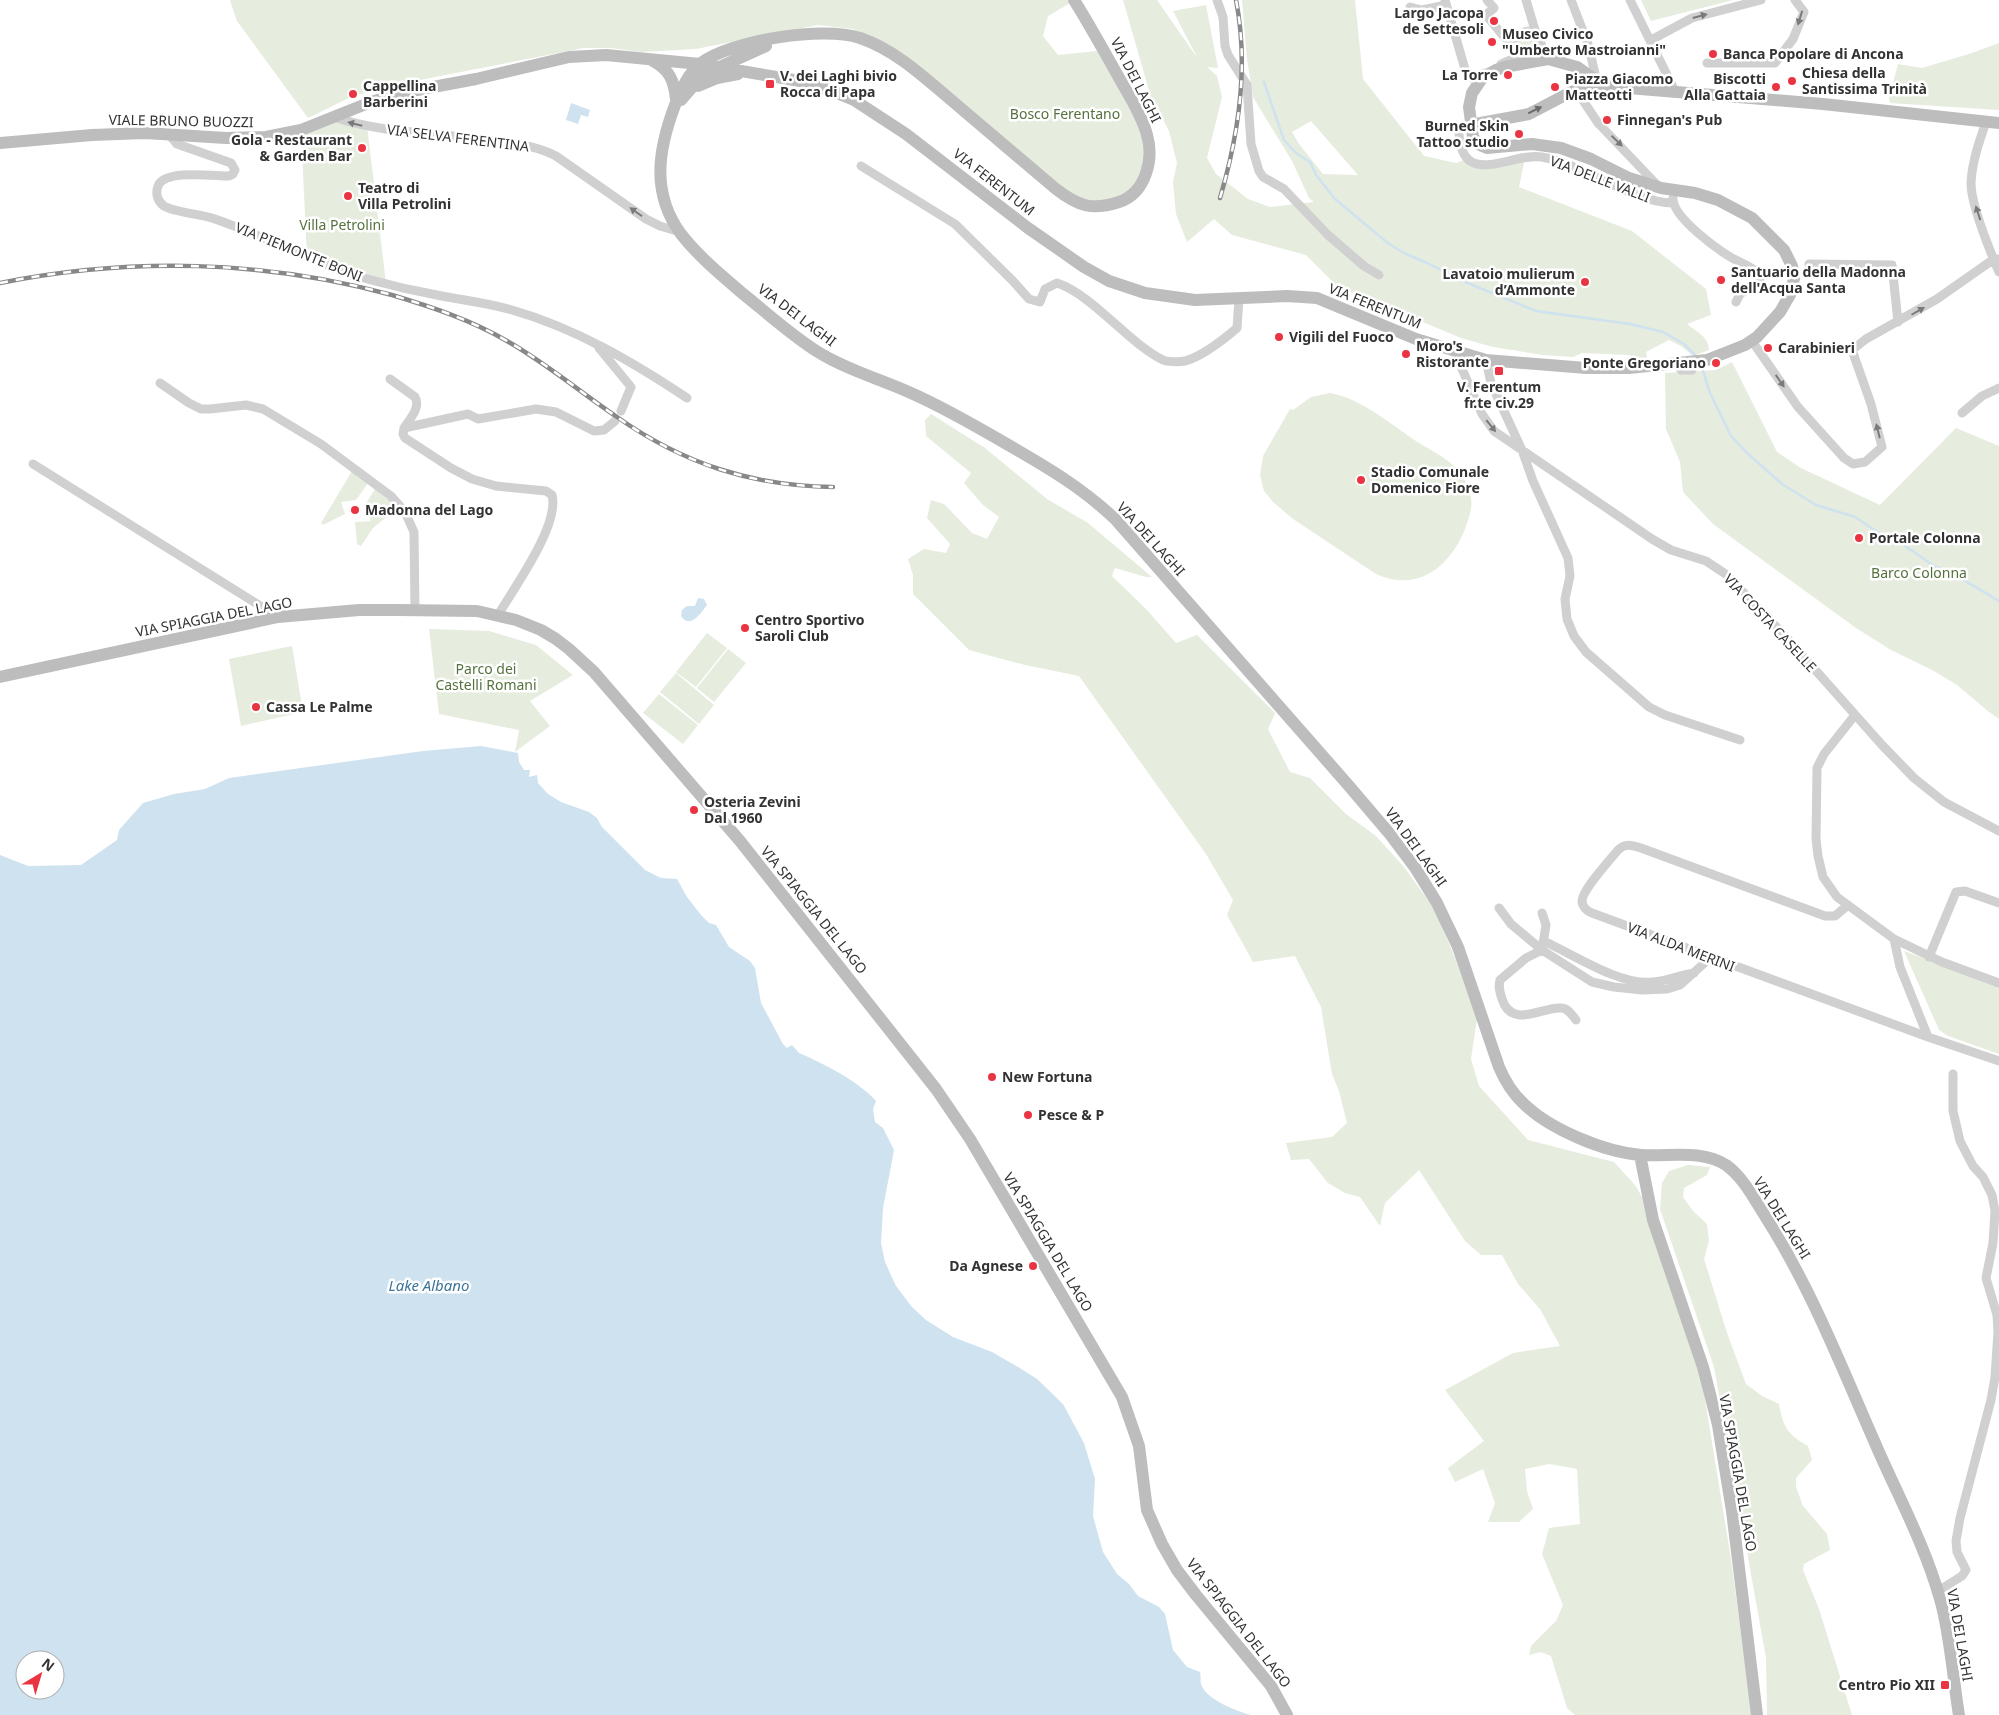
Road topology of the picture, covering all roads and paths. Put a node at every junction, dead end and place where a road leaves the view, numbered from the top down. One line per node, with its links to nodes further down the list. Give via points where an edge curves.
1 (1074, 0): 12 (main road, VIA DEI LAGHI, via 1136,109 1149,145 1148,168 1136,190 1123,201 1097,208 1079,204 1062,194 890,52 848,36)
2 (1217, 0): 43 (street, via 1223,17 1228,55 1247,85 1251,144 1259,171 1284,189 1328,235)
3 (1488, 0): 14 (street, via 1494,8 1486,15)
4 (1526, 0): 11 (street)
5 (1571, 0): 25 (street, via 1588,44)
6 (1630, 0): 13 (street)
7 (1761, 0): 13 (street, one-way to 7, via 1692,18)
8 (1795, 0): 20 (street, one-way to 20, via 1804,12 1793,39 1775,63)
9 (1446, 3): 10 (street, via 1422,10); 17 (street, via 1469,78)
10 (1410, 7)
11 (1535, 30): 14 (street, via 1524,32); 18 (street)
12 (792, 36): 15 (main road, VIA DEI LAGHI); 16 (main road, VIA DEI LAGHI)
13 (1654, 39): 28 (street)
14 (1510, 45): 17 (street)
15 (728, 48): 19 (main road); 21 (main road, VIA DEI LAGHI)
16 (759, 49): 22 (main road, VIA DEI LAGHI); 24 (main road, via 755,59 757,66)
17 (1523, 59): 18 (main road); 33 (main road, via 1478,82 1470,100)
18 (1548, 59): 25 (main road, via 1577,67)
19 (651, 60): 21 (main road, VIA FERENTUM); 29 (main road, via 671,76); 30 (main road, VIALE BRUNO BUOZZI, via 593,54 561,58 401,93)
20 (1707, 63)
21 (700, 64): 22 (main road, VIA FERENTUM); 29 (main road, VIA DEI LAGHI, via 687,79)
22 (718, 66): 23 (main road, VIA FERENTUM); 27 (main road, VIA DEI LAGHI, via 700,78)
23 (747, 72): 24 (main road, VIA FERENTUM); 27 (main road, via 712,80)
24 (769, 76): 44 (main road, VIA FERENTUM, via 823,88 867,108 1038,235 1109,281 1174,299)
25 (1597, 82): 26 (main road); 28 (main road, via 1604,86)
26 (1576, 90): 33 (main road, one-way to 26, via 1529,114); 38 (street, one-way to 38, via 1598,123)
27 (689, 91): 29 (main road, VIA DEI LAGHI)
28 (1676, 93): 31 (main road, via 1823,104)
29 (675, 105): 39 (main road, VIA DEI LAGHI, via 663,140 660,168 667,209)
30 (334, 117): 35 (main road, VIALE BRUNO BUOZZI, via 302,130 266,137); 39 (street, VIA SELVA FERENTINA, one-way to 30, via 651,222 556,156 542,150 474,138 356,125)
31 (1986, 122): 32 (main road); 40 (street, one-way to 31, via 1976,208 1971,184 1974,159)
32 (1999, 123)
33 (1470, 125): 38 (main road, VIA FERENTUM, via 1474,140 1484,148 1532,144 1561,148)
34 (1459, 133): 38 (street, VIA DELLE VALLI, via 1464,153 1477,164 1488,166 1520,157 1540,157 1568,164 1643,197)
35 (171, 134): 36 (main road, VIALE BRUNO BUOZZI, via 92,135); 48 (street, VIA PIEMONTE BONI, via 177,144 231,163 235,170 229,176 174,176 164,179 156,192 164,206 207,216 340,270 402,287 506,308)
36 (0, 144)
37 (861, 166): 44 (street, via 955,224 1029,299 1040,302 1045,289 1057,283 1070,287 1164,361 1184,361 1220,342 1237,328)
38 (1669, 194): 45 (street, via 1681,215 1699,234 1760,274 1760,282 1740,294); 47 (main road, VIA FERENTUM, via 1704,195 1737,208 1762,226 1788,256 1794,274 1791,293 1776,317)
39 (680, 232): 84 (main road, VIA DEI LAGHI, via 730,282 816,351 972,424 1067,480 1112,517 1349,786 1419,874 1444,914 1470,978 1496,1061 1515,1094 1536,1114 1564,1130 1599,1145)
40 (1996, 259): 42 (street); 46 (street, one-way to 40, via 1937,300)
41 (1809, 264): 46 (street, via 1892,265)
42 (1999, 272)
43 (1379, 275)
44 (1239, 298): 49 (main road, VIA FERENTUM, via 1317,298 1416,339)
45 (1736, 302)
46 (1898, 322): 47 (street, one-way to 46, via 1798,407 1853,464 1866,462 1882,447 1852,350)
47 (1752, 341): 51 (main road, VIA FERENTUM, via 1713,358)
48 (596, 344): 56 (street, VIA PIEMONTE BONI); 57 (street, via 631,387)
49 (1454, 351): 50 (main road, VIA FERENTUM); 61 (street, VIA COSTA CASELLE, one-way to 61, via 1489,424 1498,435)
50 (1486, 360): 51 (main road, VIA FERENTUM, via 1602,368); 61 (street, via 1491,383)
51 (1677, 364): 52 (street, via 1682,370)
52 (1692, 370)
53 (390, 379): 60 (street, via 418,401)
54 (160, 383): 63 (street, via 201,408 246,404 263,408 316,441 391,496 405,512 414,532)
55 (1999, 388): 58 (street, via 1982,396)
56 (687, 398)
57 (621, 411)
58 (1962, 413)
59 (615, 421): 60 (street, via 604,430 594,431 556,412 536,409 478,419 468,414)
60 (404, 428): 64 (street, via 405,438 468,478 496,486 552,493 553,504 544,536)
61 (1522, 450): 67 (street, VIA COSTA CASELLE, via 1652,539 1671,550 1706,561 1727,575); 68 (street, via 1568,558 1567,619 1582,647 1649,707 1665,716)
62 (33, 464): 65 (street)
63 (415, 610): 64 (main road, VIA SPIAGGIA DEL LAGO); 65 (main road, VIA SPIAGGIA DEL LAGO, via 360,610)
64 (498, 615): 87 (main road, VIA SPIAGGIA DEL LAGO, via 550,635 594,672 740,840 947,1104 1122,1398 1139,1446 1147,1510 1166,1551 1196,1595 1270,1686)
65 (278, 617): 66 (main road, VIA SPIAGGIA DEL LAGO)
66 (0, 677)
67 (1855, 715): 69 (street, VIA COSTA CASELLE, via 1926,789); 71 (street, via 1823,756 1816,777 1816,843 1820,868 1830,888)
68 (1740, 740)
69 (1999, 831)
70 (1999, 903): 76 (street, via 1965,891 1956,892)
71 (1848, 905): 74 (street); 77 (street, VIA ALDA MERINI, via 1835,916 1826,917 1638,847 1620,847 1584,893 1582,902 1586,909)
72 (1498, 908): 75 (street, via 1511,924)
73 (1542, 913): 75 (street, via 1546,926)
74 (1894, 939): 76 (street); 81 (street, via 1900,967)
75 (1545, 947): 78 (street, via 1631,981 1652,982); 78 (street, via 1588,980 1614,987 1667,989 1680,985); 80 (street, via 1500,980 1504,1005 1513,1013 1525,1015 1563,1008)
76 (1929, 957): 79 (street)
77 (1710, 958): 78 (street); 81 (street, VIA ALDA MERINI)
78 (1694, 973)
79 (1999, 983)
80 (1576, 1020)
81 (1928, 1037): 82 (street, VIA ALDA MERINI)
82 (1999, 1061)
83 (1954, 1074): 85 (street, via 1954,1111 1960,1141 1973,1166 1983,1177 1995,1211 1986,1278)
84 (1640, 1155): 86 (main road, VIA DEI LAGHI, via 1695,1156 1714,1160 1733,1171 1750,1192 1813,1301); 88 (main road, VIA SPIAGGIA DEL LAGO, via 1653,1220 1703,1368 1718,1425)
85 (1999, 1332): 86 (street, via 1991,1400 1956,1541 1956,1552 1965,1572)
86 (1938, 1591): 89 (main road, VIA DEI LAGHI)
87 (1287, 1715)
88 (1757, 1715)
89 (1958, 1715)

